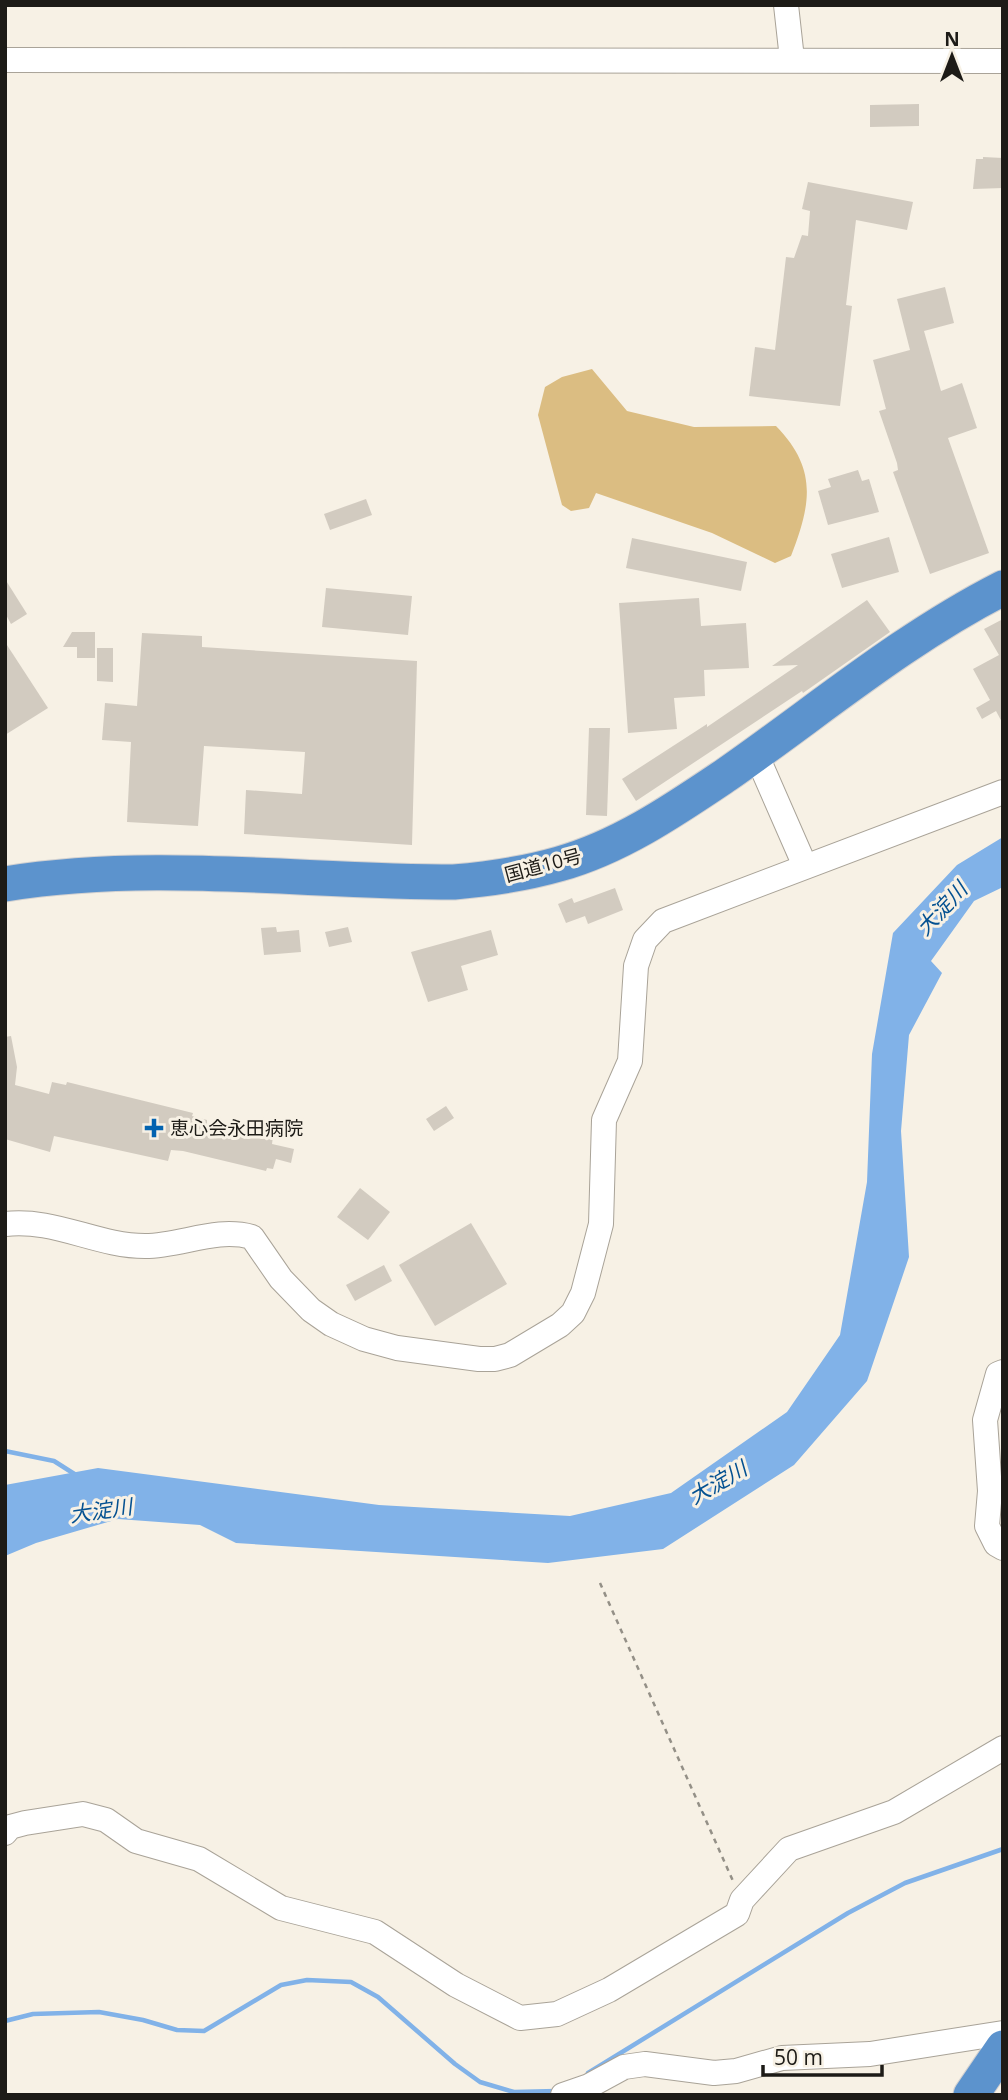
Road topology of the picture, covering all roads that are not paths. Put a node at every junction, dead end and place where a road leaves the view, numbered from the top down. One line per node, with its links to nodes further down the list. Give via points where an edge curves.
1 (786, 5): 2 (street)
2 (792, 59): 3 (street); 4 (street)
3 (5, 60)
4 (1003, 61)
5 (1003, 588): 6 (highway, 国道10号, via 935,627)
6 (756, 754): 8 (street); 9 (highway, 国道10号, via 670,814 621,839 561,864 499,878 397,882 135,872 62,875)
7 (1003, 793): 8 (street)
8 (805, 866): 10 (street, via 663,920 645,940 633,986 630,1061 604,1120 604,1207 583,1293 573,1313 560,1325 510,1355 479,1359 364,1339 311,1310 281,1279 252,1237 233,1232 148,1247 99,1240 47,1225)
9 (5, 884)
10 (5, 1224)
11 (1003, 1372): 12 (street, via 998,1374 985,1420 990,1491 987,1527)
12 (1003, 1548)
13 (1003, 1748): 14 (street, via 894,1812 789,1849 742,1900 737,1914 609,1990 557,2014 520,2018 456,1985 375,1932 281,1908 199,1858 136,1841 106,1820 83,1814 25,1823)
14 (5, 1833)
15 (1003, 2032): 17 (street, via 870,2054 782,2058 736,2071 714,2073 645,2064 624,2067)
16 (1003, 2049): 18 (highway)
17 (563, 2095)
18 (971, 2095)

